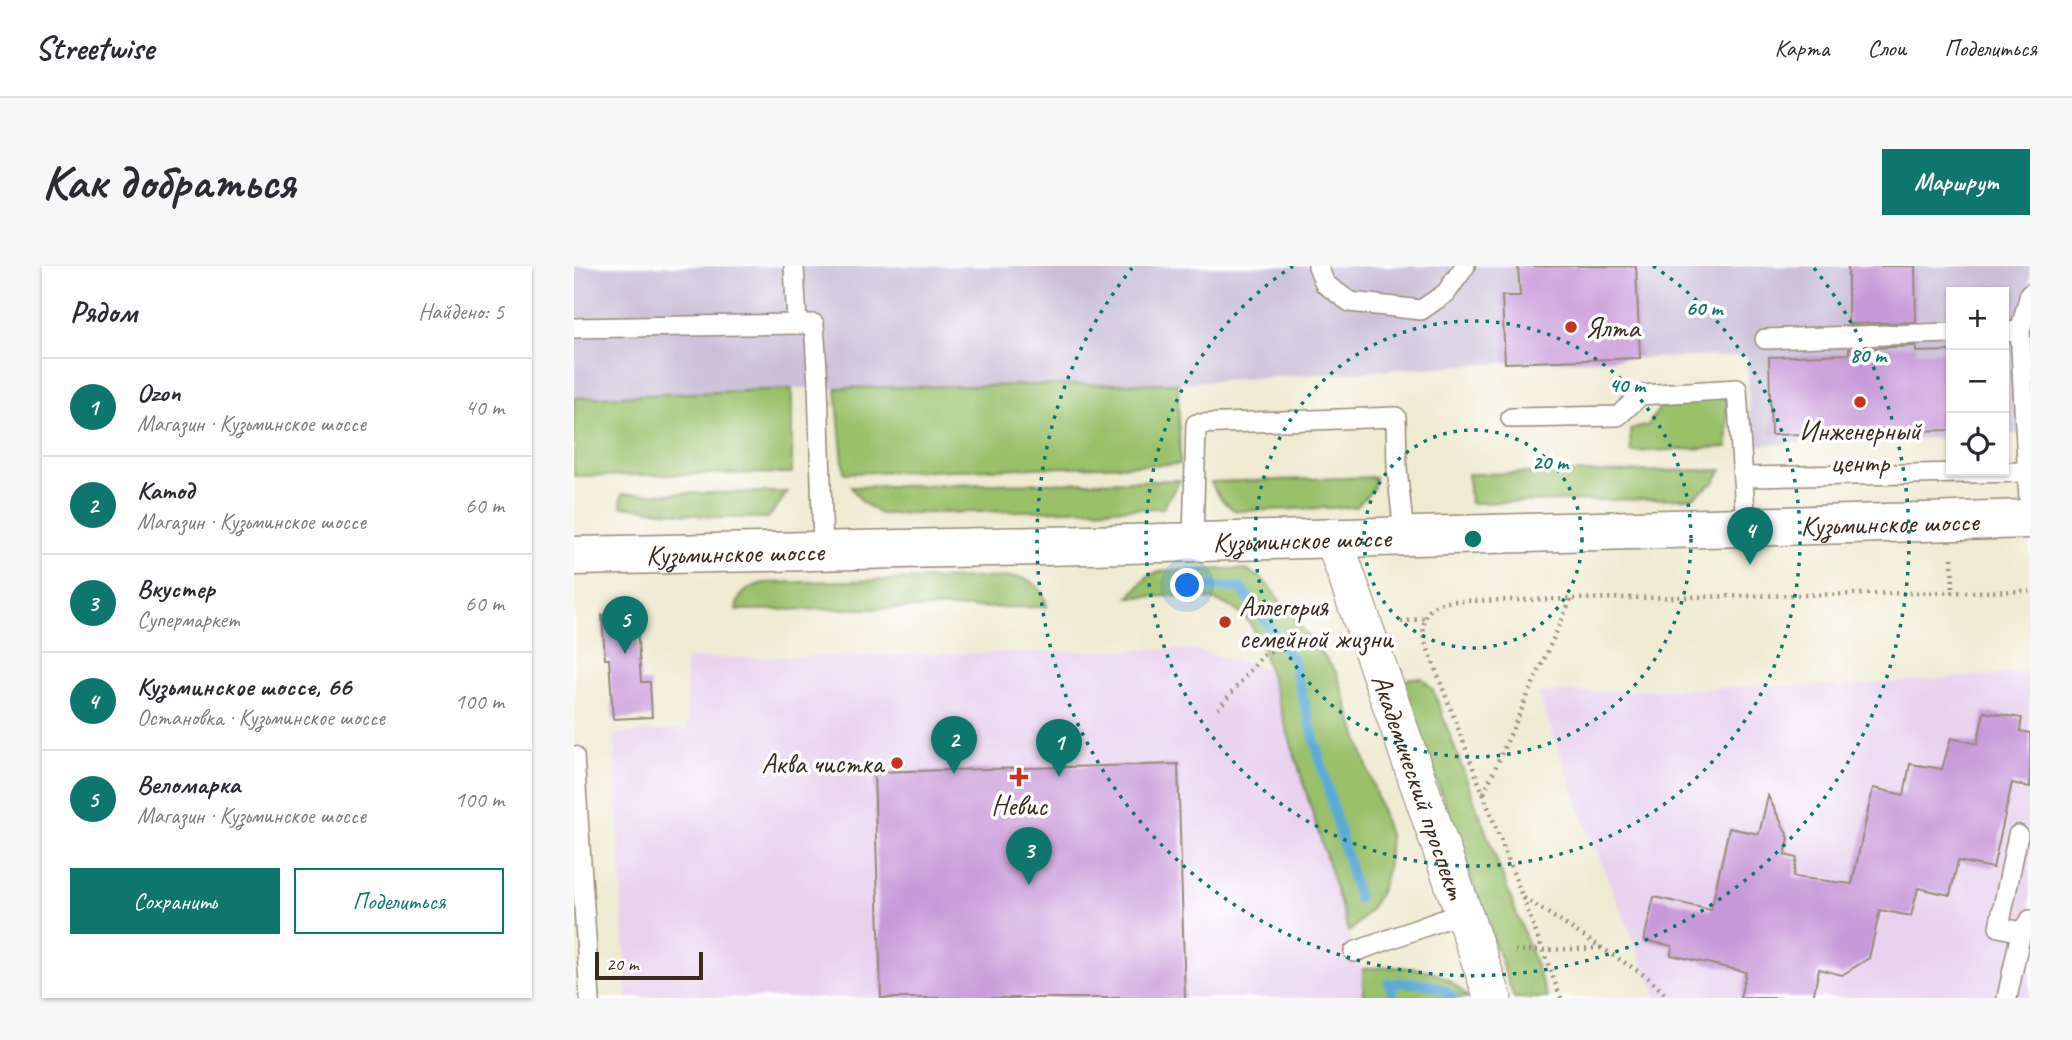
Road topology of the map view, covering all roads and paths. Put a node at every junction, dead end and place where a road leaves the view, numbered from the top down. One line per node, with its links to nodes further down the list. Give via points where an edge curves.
1 (794, 266): 5 (lane)
2 (1318, 266): 3 (lane, via 1325,284 1350,302 1421,310 1446,293)
3 (1465, 266)
4 (2030, 294): 7 (lane)
5 (797, 324): 6 (lane); 18 (lane, via 814,324)
6 (574, 328)
7 (2012, 332): 11 (lane, via 2027,434)
8 (1946, 333): 9 (lane)
9 (1765, 339)
10 (1511, 418): 12 (lane, via 1618,416 1641,395 1737,389)
11 (2027, 472): 12 (lane); 13 (lane)
12 (1744, 477): 14 (lane)
13 (2030, 519): 14 (main road, Кузьминское шоссе)
14 (1746, 526): 15 (main road, Кузьминское шоссе)
15 (1404, 535): 16 (main road, Кузьминское шоссе); 17 (lane, via 1396,417 1196,424)
16 (1333, 537): 17 (main road, Кузьминское шоссе); 30 (street, Академический проспект)
17 (1193, 541): 18 (main road, Кузьминское шоссе)
18 (823, 550): 19 (main road, Кузьминское шоссе)
19 (574, 555)
20 (2030, 591): 21 (path)
21 (1571, 599): 22 (path, via 1444,601); 27 (path)
22 (1424, 618): 23 (path); 27 (path, via 1424,639)
23 (1398, 622)
24 (1309, 639): 25 (path, via 1263,655)
25 (1218, 709)
26 (574, 756): 33 (lane)
27 (1483, 794): 29 (path)
28 (2018, 835): 31 (lane, via 1999,927)
29 (1523, 898): 35 (path); 36 (path, via 1647,977)
30 (1462, 913): 32 (lane); 34 (street, Академический проспект)
31 (2025, 926): 37 (lane)
32 (1354, 952)
33 (590, 998)
34 (1493, 998)
35 (1561, 998)
36 (1669, 998)
37 (2007, 998)

